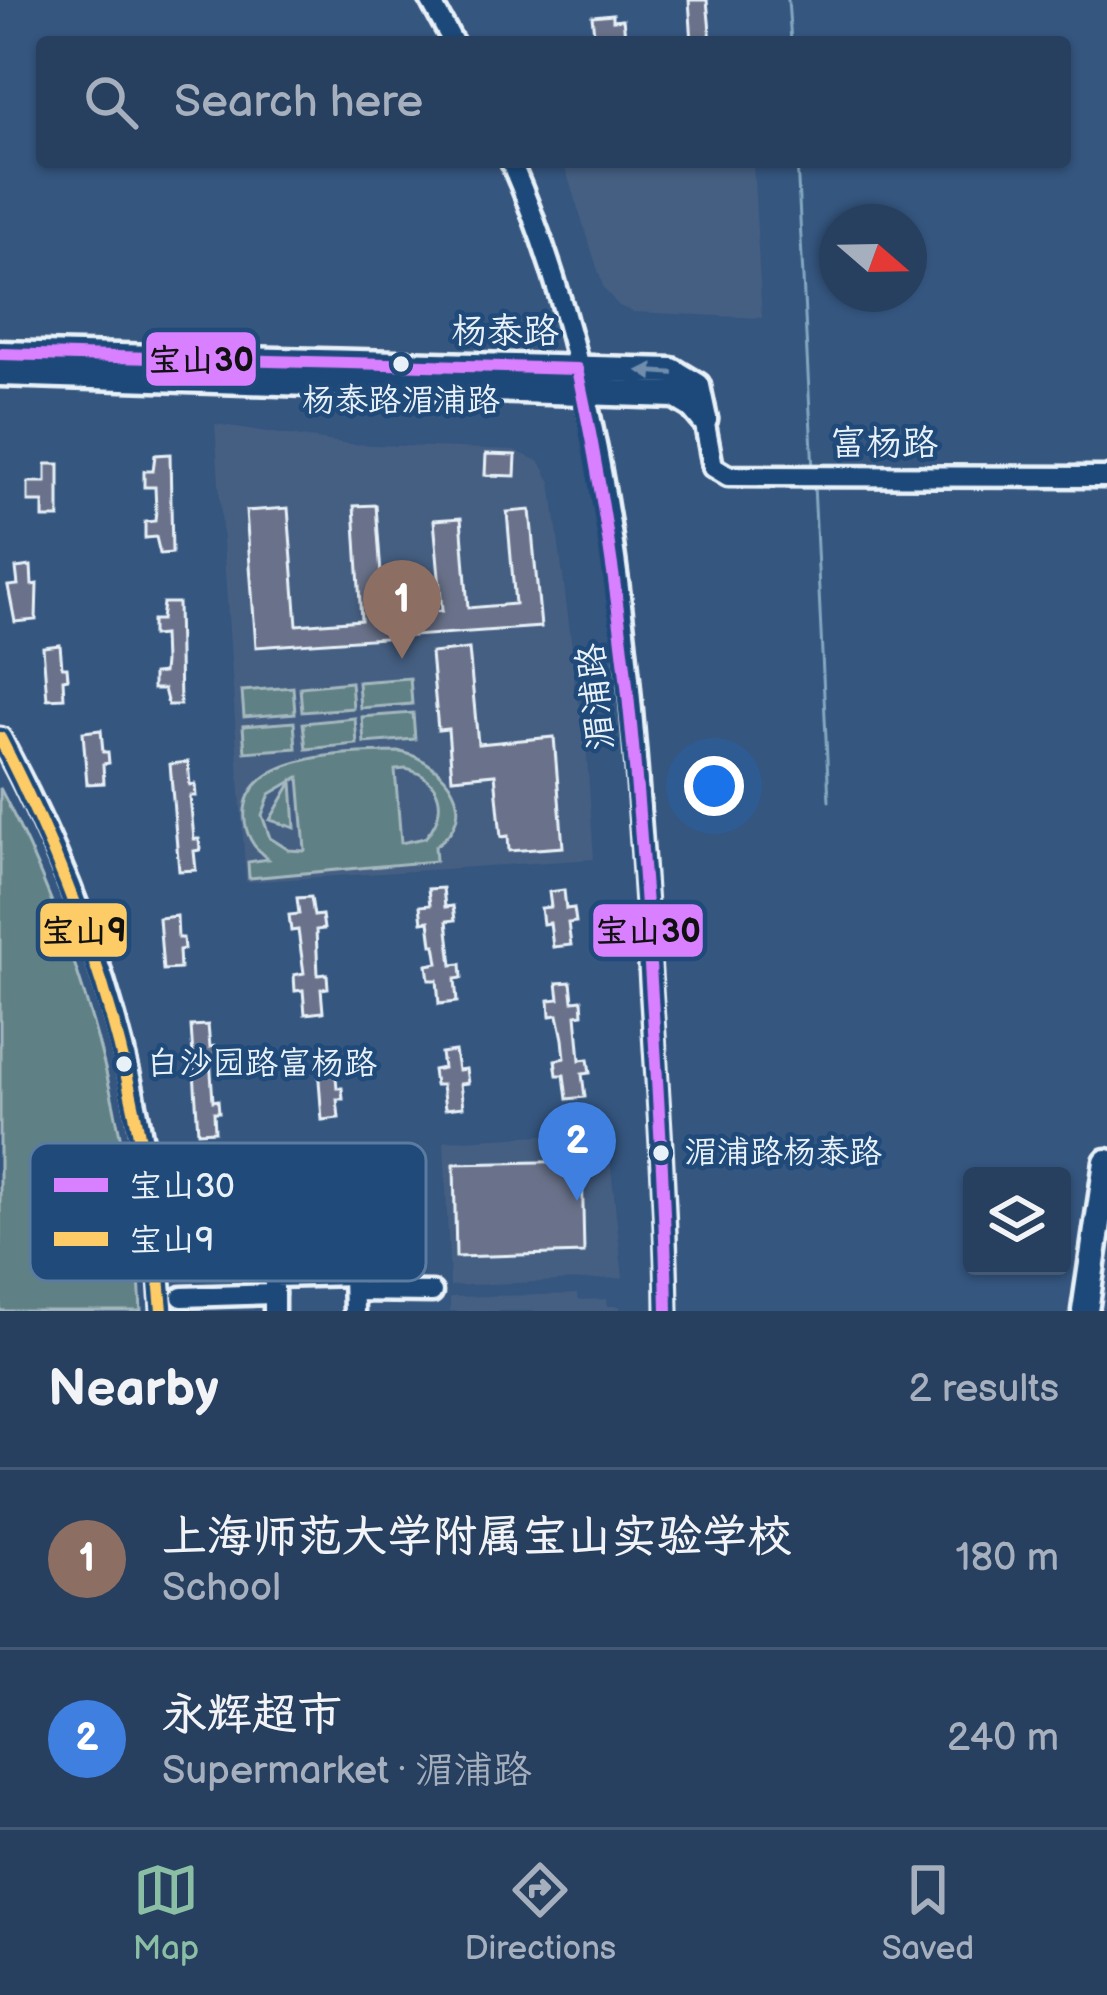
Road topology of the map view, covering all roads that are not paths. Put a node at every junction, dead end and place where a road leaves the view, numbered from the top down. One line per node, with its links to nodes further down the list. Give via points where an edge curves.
1 (430, 0): 2 (street)
2 (450, 36)
3 (514, 168): 6 (street, 湄浦路)
4 (0, 354): 6 (main road, 杨泰路)
5 (0, 373): 6 (main road, 杨泰路)
6 (580, 381): 7 (main road, via 675,395); 18 (street, 湄浦路, via 630,680)
7 (704, 419): 8 (street, 富杨路, via 710,460 728,476)
8 (1107, 477)
9 (0, 738): 10 (street, via 60,861 113,1005)
10 (145, 1143)
11 (1107, 1162): 19 (main road)
12 (160, 1281): 17 (street)
13 (432, 1292): 15 (street)
14 (182, 1297): 16 (street)
15 (354, 1301)
16 (274, 1303)
17 (162, 1311)
18 (667, 1311)
19 (1085, 1311)

